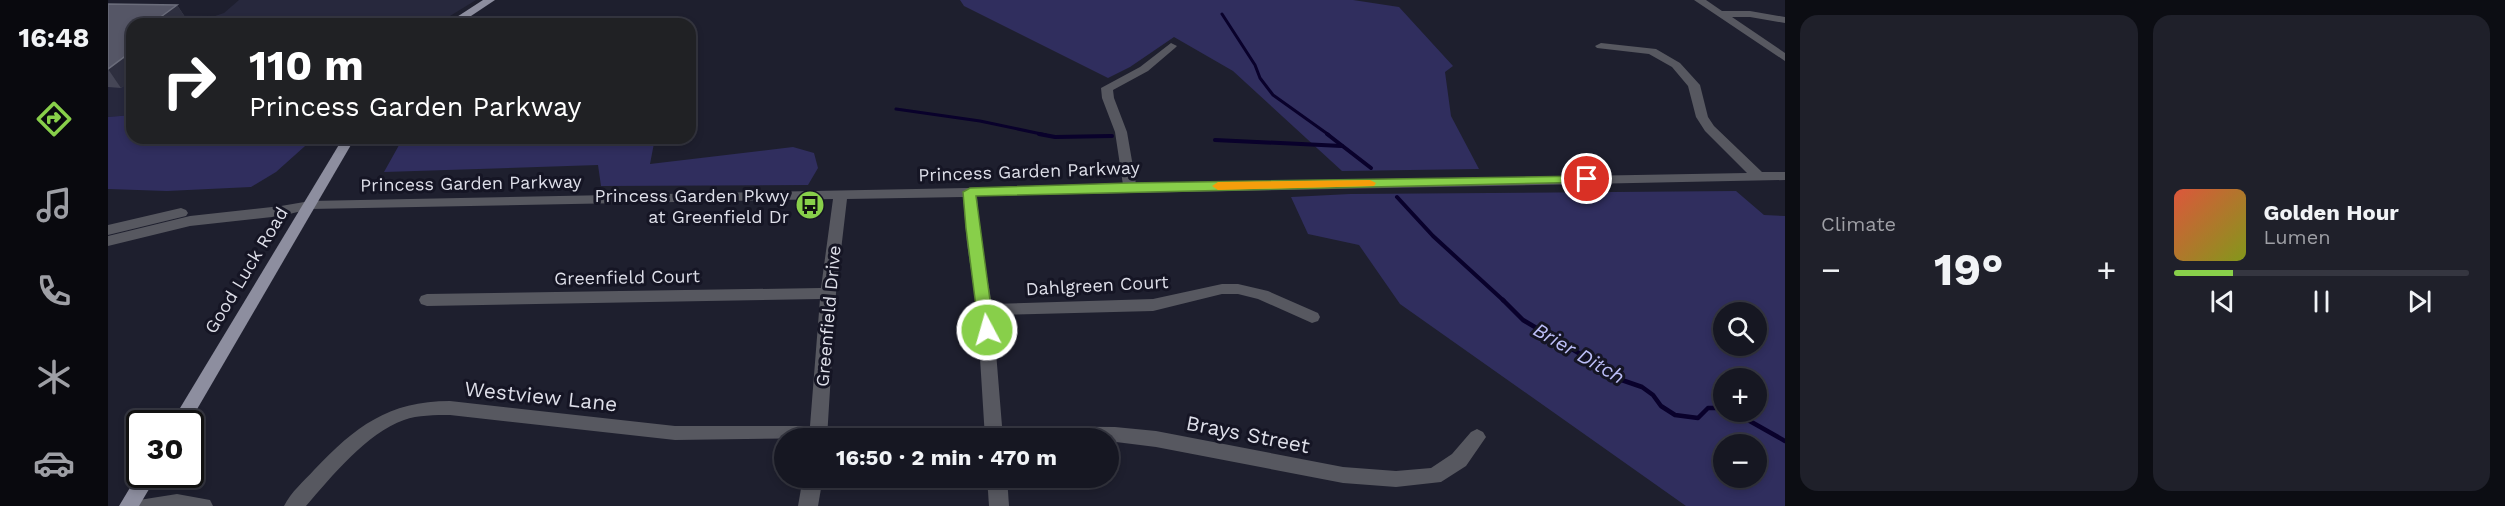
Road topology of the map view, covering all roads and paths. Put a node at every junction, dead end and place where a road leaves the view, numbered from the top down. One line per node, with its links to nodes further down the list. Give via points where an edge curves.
1 (490, 0): 4 (main road)
2 (1698, 0): 3 (street)
3 (1720, 14): 5 (street); 8 (street)
4 (461, 18)
5 (1785, 20)
6 (1171, 46): 12 (street, via 1144,69 1107,88)
7 (1601, 46): 10 (street, via 1652,51 1676,65 1694,85 1709,128)
8 (1785, 58)
9 (346, 144): 15 (main road, Good Luck Road)
10 (1758, 176): 11 (street, Princess Garden Parkway); 12 (street, Princess Garden Parkway)
11 (1785, 176)
12 (1130, 187): 13 (street, Princess Garden Parkway)
13 (970, 192): 14 (street, Princess Garden Parkway); 20 (street)
14 (841, 194): 15 (street, Princess Garden Parkway); 18 (street, Greenfield Drive)
15 (310, 205): 16 (street, via 289,200 240,204); 17 (street, via 199,220); 22 (main road, Good Luck Road)
16 (108, 230)
17 (108, 241)
18 (828, 293): 19 (street, Greenfield Court); 23 (street, Greenfield Drive)
19 (427, 300)
20 (985, 310): 21 (street, Dahlgreen Court, via 1152,305 1222,289 1262,295); 24 (street)
21 (1312, 317)
22 (188, 410)
23 (819, 428)
24 (993, 428)
25 (774, 435): 34 (street, Westview Lane, via 675,433 466,410 421,409 396,416 375,428 335,462)
26 (1119, 435): 27 (street, Brays Street, via 1332,473 1396,480 1434,476 1459,460)
27 (1477, 437)
28 (140, 488): 31 (main road)
29 (811, 488): 35 (street)
30 (998, 488): 36 (street)
31 (129, 506)
32 (146, 506): 33 (street)
33 (203, 506)
34 (294, 506)
35 (808, 506)
36 (999, 506)

